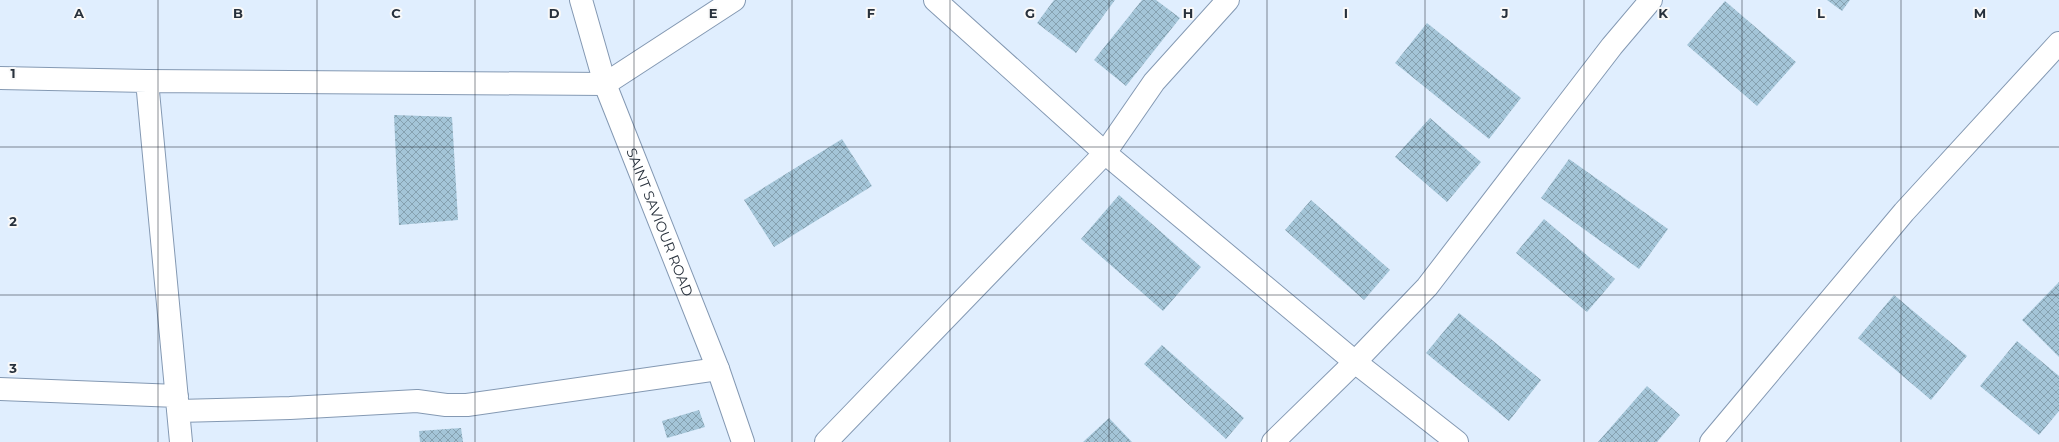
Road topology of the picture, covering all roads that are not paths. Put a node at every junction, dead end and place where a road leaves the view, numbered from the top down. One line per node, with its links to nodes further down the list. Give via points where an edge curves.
1 (581, 0): 9 (street, SAINT SAVIOUR ROAD)
2 (734, 0): 9 (street)
3 (935, 0): 10 (street)
4 (1228, 0): 10 (street, via 1154,82)
5 (1651, 0): 11 (street, via 1612,46 1427,287)
6 (2059, 43): 20 (street, via 1904,212)
7 (0, 78): 8 (street)
8 (147, 81): 9 (street); 14 (street)
9 (605, 84): 12 (street, SAINT SAVIOUR ROAD)
10 (1105, 153): 11 (street); 17 (street)
11 (1355, 362): 18 (street); 19 (street)
12 (718, 369): 14 (street, via 467,405 417,401 290,408); 16 (street, SAINT SAVIOUR ROAD)
13 (0, 389): 14 (street)
14 (178, 404): 15 (street)
15 (181, 442)
16 (743, 442)
17 (826, 442)
18 (1273, 442)
19 (1458, 442)
20 (1711, 442)

